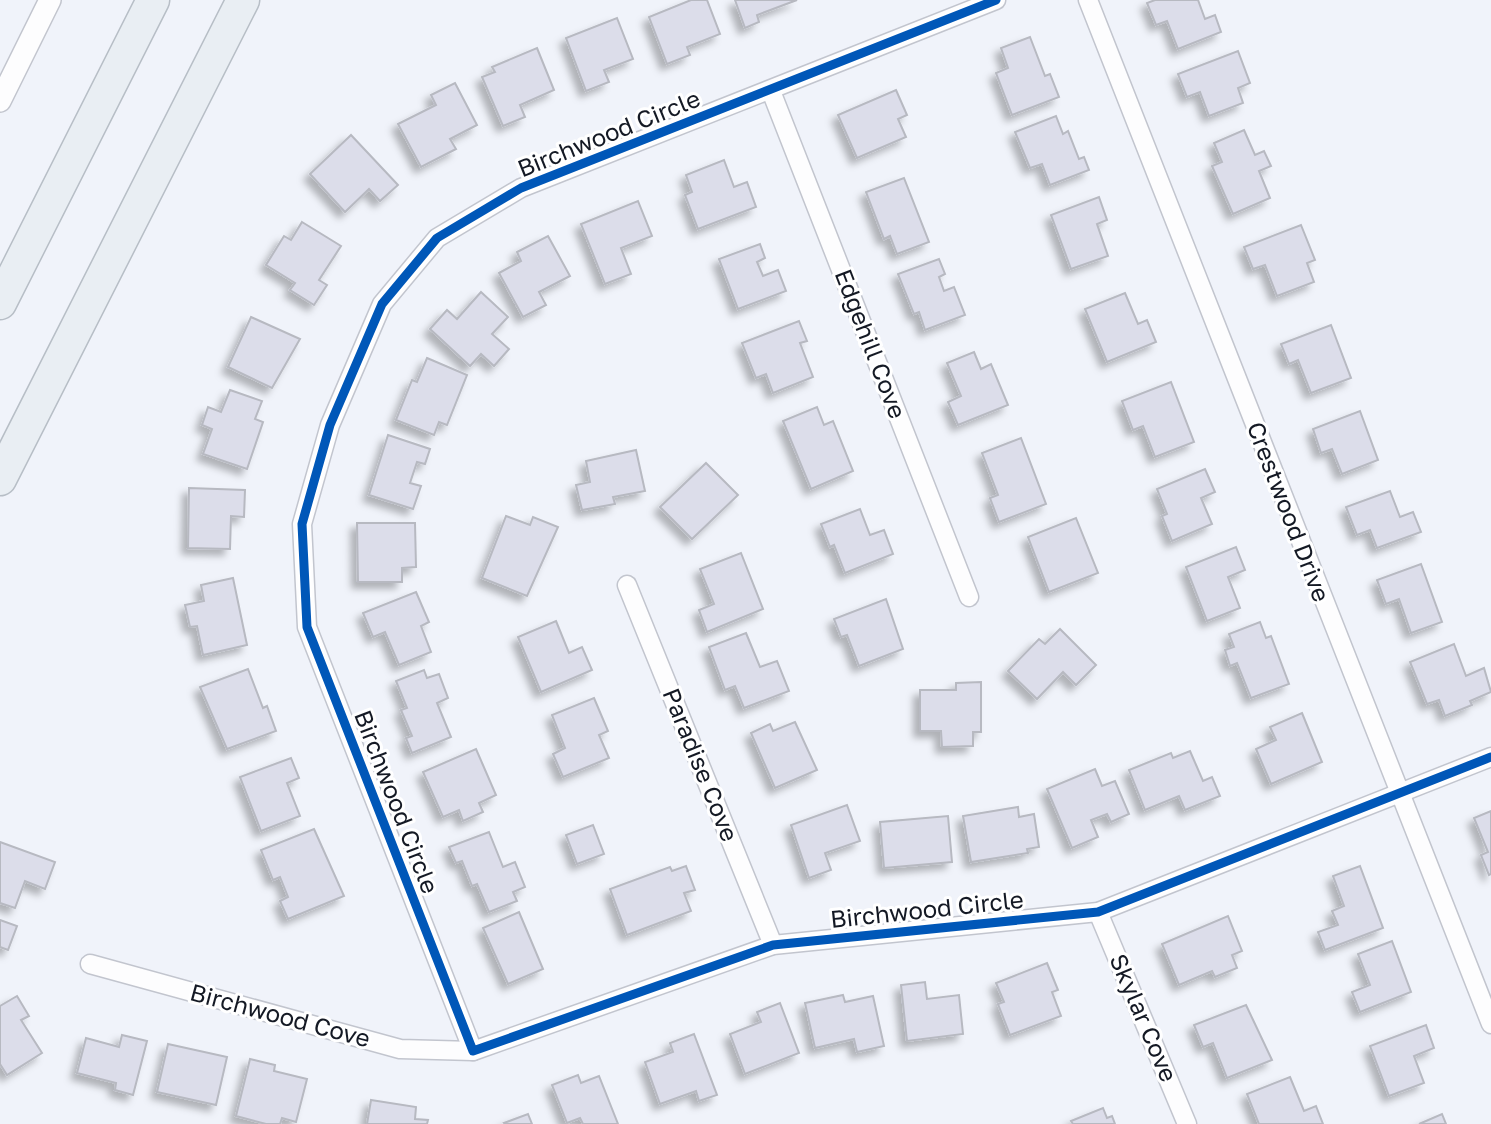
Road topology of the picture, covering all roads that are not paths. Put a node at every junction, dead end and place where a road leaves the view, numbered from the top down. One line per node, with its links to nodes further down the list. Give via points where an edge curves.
1 (50, 0): 7 (street)
2 (153, 0): 8 (highway)
3 (243, 0): 9 (highway)
4 (996, 0): 6 (street, Birchwood Circle)
5 (1088, 0): 13 (street, Crestwood Drive)
6 (771, 91): 11 (street, Edgehill Cove); 18 (street, Birchwood Circle, via 521,188 437,238 382,304 330,425 302,524 307,627)
7 (0, 101)
8 (0, 303)
9 (0, 479)
10 (626, 585): 15 (street, Paradise Cove)
11 (969, 597)
12 (1491, 758): 13 (street)
13 (1399, 794): 14 (street, Birchwood Circle); 17 (street, Crestwood Drive)
14 (1098, 912): 15 (street, Birchwood Circle); 19 (street, Skylar Cove)
15 (773, 945): 18 (street, Birchwood Circle)
16 (90, 964): 18 (street, Birchwood Cove, via 400,1049)
17 (1491, 1024)
18 (472, 1051)
19 (1187, 1124)

